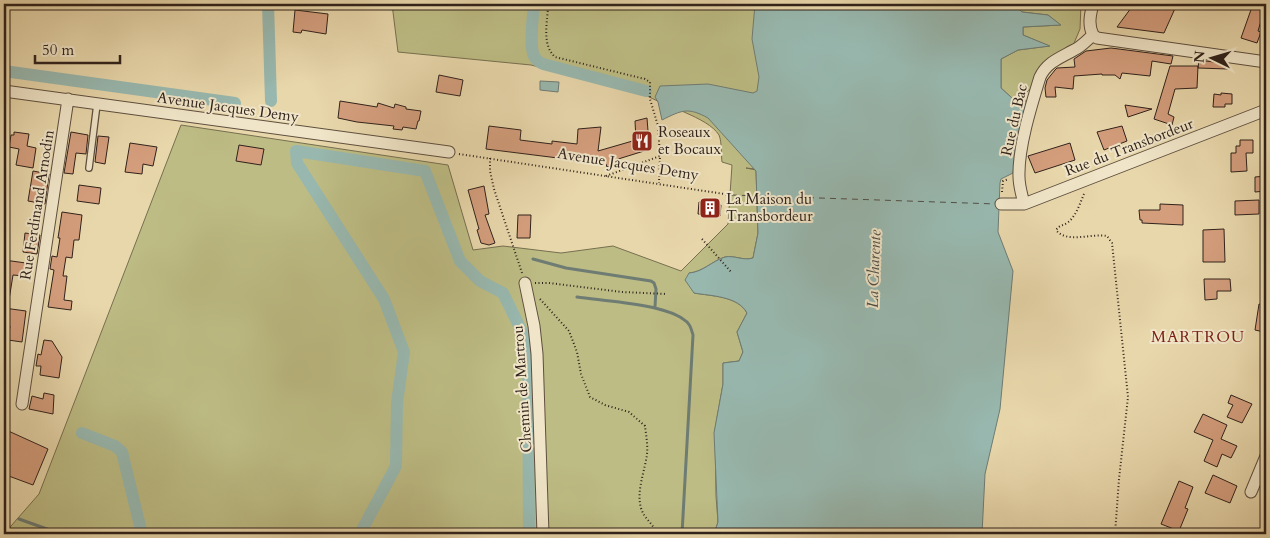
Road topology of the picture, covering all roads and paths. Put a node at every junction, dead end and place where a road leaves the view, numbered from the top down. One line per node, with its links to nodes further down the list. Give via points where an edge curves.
1 (548, 4): 11 (path, via 547,46 555,57 650,82)
2 (1050, 4): 3 (path, via 1063,8)
3 (1092, 7): 4 (street, via 1090,29)
4 (1093, 35): 5 (street); 14 (street, Rue du Bac, via 1044,70 1036,88 1022,145)
5 (1266, 62)
6 (4, 91): 7 (street, Avenue Jacques Demy)
7 (68, 100): 8 (street, Avenue Jacques Demy); 26 (street, Rue Ferdinand Arnodin)
8 (97, 104): 10 (street, Avenue Jacques Demy); 13 (lane)
9 (1266, 110): 16 (street, Rue du Transbordeur)
10 (449, 152): 12 (path, Avenue Jacques Demy)
11 (660, 156): 15 (path); 17 (path)
12 (490, 158): 15 (path, Avenue Jacques Demy); 23 (path, via 494,189)
13 (89, 168)
14 (1019, 176): 19 (path, via 1003,181); 20 (street, Rue du Bac)
15 (605, 177): 17 (path, Avenue Jacques Demy)
16 (1082, 181): 20 (street, Rue du Transbordeur); 31 (path, via 1084,194 1075,215 1056,230 1067,237 1107,236 1112,243 1128,397)
17 (660, 184): 18 (path, Avenue Jacques Demy)
18 (732, 195)
19 (1000, 204): 20 (street, Rue du Transbordeur)
20 (1024, 204)
21 (702, 239): 22 (path)
22 (732, 273)
23 (525, 283): 24 (path); 29 (street, Chemin de Martrou, via 537,354)
24 (667, 294)
25 (538, 296): 30 (path, via 569,331 590,397 629,412 645,426 647,452 640,506)
26 (22, 404)
27 (1266, 456): 28 (street)
28 (1251, 492)
29 (543, 534)
30 (658, 534)
31 (1115, 534)

